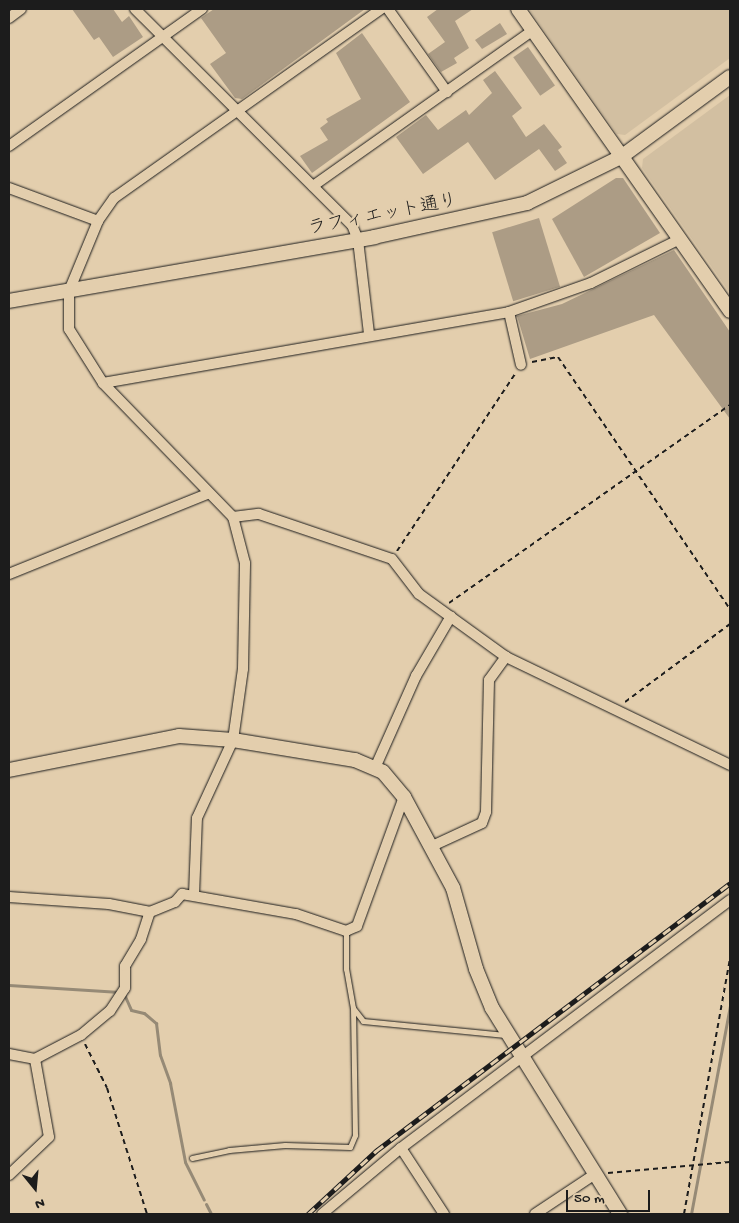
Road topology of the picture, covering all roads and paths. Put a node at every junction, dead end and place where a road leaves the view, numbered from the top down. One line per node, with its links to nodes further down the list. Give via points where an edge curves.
1 (21, 9): 7 (street)
2 (135, 9): 9 (street)
3 (202, 9): 9 (street)
4 (381, 9): 12 (street)
5 (388, 9): 11 (street)
6 (518, 9): 8 (street)
7 (9, 18)
8 (533, 30): 11 (street); 14 (street)
9 (163, 37): 12 (street); 13 (street)
10 (730, 77): 14 (street, ラフィエット通り)
11 (447, 92): 15 (street)
12 (237, 111): 15 (street); 17 (street, via 114,198)
13 (9, 146)
14 (621, 157): 18 (street); 19 (street, ラフィエット通り, via 527,203 468,219)
15 (313, 186): 19 (street, via 352,225)
16 (9, 188): 17 (street)
17 (98, 221): 20 (street)
18 (680, 239): 22 (street); 23 (street, via 591,283)
19 (358, 240): 20 (street, ラフィエット通り); 24 (street)
20 (69, 291): 21 (street, ラフィエット通り); 26 (street, via 69,329)
21 (9, 301)
22 (730, 311)
23 (509, 312): 24 (street); 25 (street)
24 (369, 334): 26 (street)
25 (521, 365): 28 (path, via 558,357); 31 (path)
26 (103, 384): 29 (street)
27 (730, 405): 28 (path)
28 (635, 470): 33 (path); 34 (path)
29 (207, 494): 30 (street); 32 (street)
30 (233, 517): 31 (street, via 259,514); 39 (street, via 245,563 246,611)
31 (392, 559): 33 (street, via 419,594)
32 (9, 574)
33 (441, 609): 35 (street)
34 (730, 609)
35 (451, 616): 37 (street); 41 (street, via 416,676)
36 (730, 624): 38 (path)
37 (506, 657): 38 (street); 44 (street, via 489,680 486,812 474,829)
38 (615, 709): 40 (street)
39 (233, 740): 41 (street, via 355,760); 42 (street, via 179,736); 45 (street, via 197,818)
40 (730, 765)
41 (375, 768): 43 (street, via 383,772)
42 (9, 770)
43 (404, 797): 44 (street); 49 (street, via 357,926)
44 (430, 847): 55 (street, via 453,888 476,969)
45 (194, 895): 48 (street, via 182,894 175,902); 49 (street, via 296,914)
46 (9, 897): 48 (street, via 108,904)
47 (730, 900): 57 (street)
48 (150, 912): 54 (street, via 142,939 125,966 125,988 110,1011)
49 (346, 931): 53 (lane, via 346,969)
50 (730, 958): 51 (path)
51 (726, 973): 52 (path); 62 (path)
52 (730, 974)
53 (353, 1008): 55 (lane, via 363,1021); 60 (lane, via 355,1135 350,1147 285,1145 229,1150)
54 (81, 1035): 58 (street); 65 (path, via 107,1088)
55 (508, 1035): 57 (street)
56 (9, 1054): 58 (street)
57 (521, 1056): 59 (street); 63 (street)
58 (35, 1059): 64 (street, via 49,1137)
59 (401, 1148): 66 (street); 67 (street)
60 (192, 1158)
61 (730, 1162): 62 (path)
62 (692, 1165): 63 (path); 70 (path)
63 (595, 1174): 68 (street); 69 (street)
64 (9, 1176)
65 (147, 1214)
66 (322, 1214)
67 (444, 1214)
68 (535, 1214)
69 (620, 1214)
70 (684, 1214)

